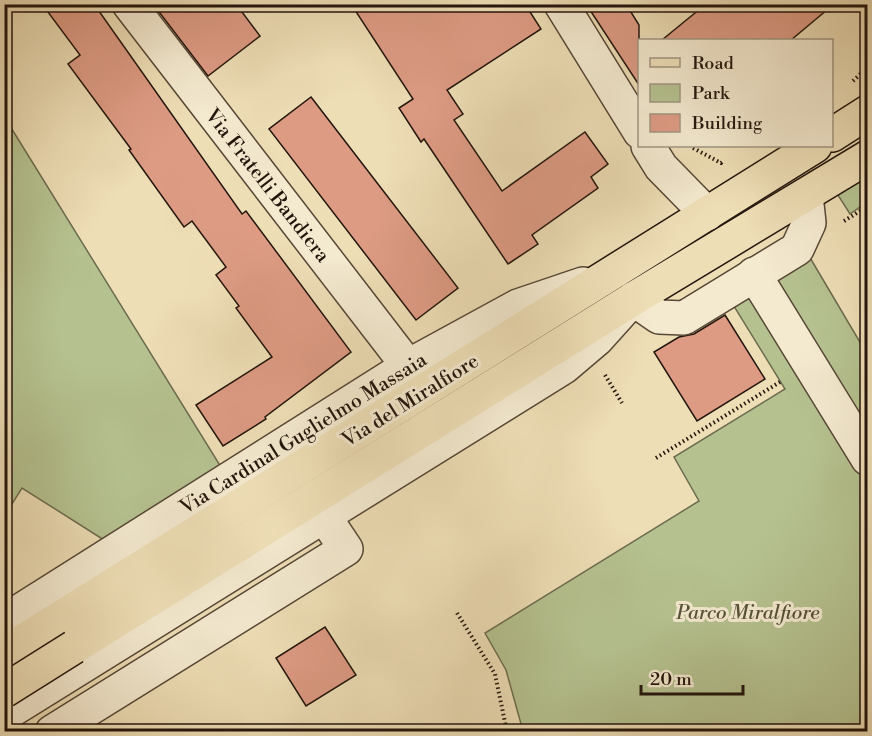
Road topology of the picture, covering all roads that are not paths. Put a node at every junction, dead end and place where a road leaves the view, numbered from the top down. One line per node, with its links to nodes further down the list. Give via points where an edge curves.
1 (129, 4): 13 (street, Via Fratelli Bandiera)
2 (561, 4): 4 (street)
3 (867, 112): 5 (main road)
4 (638, 130)
5 (833, 134)
6 (649, 147): 10 (street, via 661,167)
7 (813, 147): 10 (main road, Via del Miralfiore)
8 (867, 158): 9 (main road, Via del Miralfiore)
9 (806, 195): 11 (street, via 809,224 797,249); 12 (main road, Via del Miralfiore)
10 (707, 214): 12 (main road, Via del Miralfiore)
11 (754, 274): 12 (street, via 684,318 659,317); 14 (street)
12 (624, 286): 13 (street, Via Cardinal Guglielmo Massaia, via 518,306); 15 (street, Via del Miralfiore, via 597,339 564,367); 17 (main road, Via del Miralfiore)
13 (408, 366): 16 (street, Via Cardinal Guglielmo Massaia)
14 (867, 459)
15 (324, 516): 19 (street, Via del Miralfiore); 21 (street, via 346,549)
16 (4, 621)
17 (66, 633): 18 (main road, Via del Miralfiore); 19 (main road, Via del Miralfiore, bridge)
18 (4, 653)
19 (10, 697): 20 (street)
20 (45, 732)
21 (52, 732)

